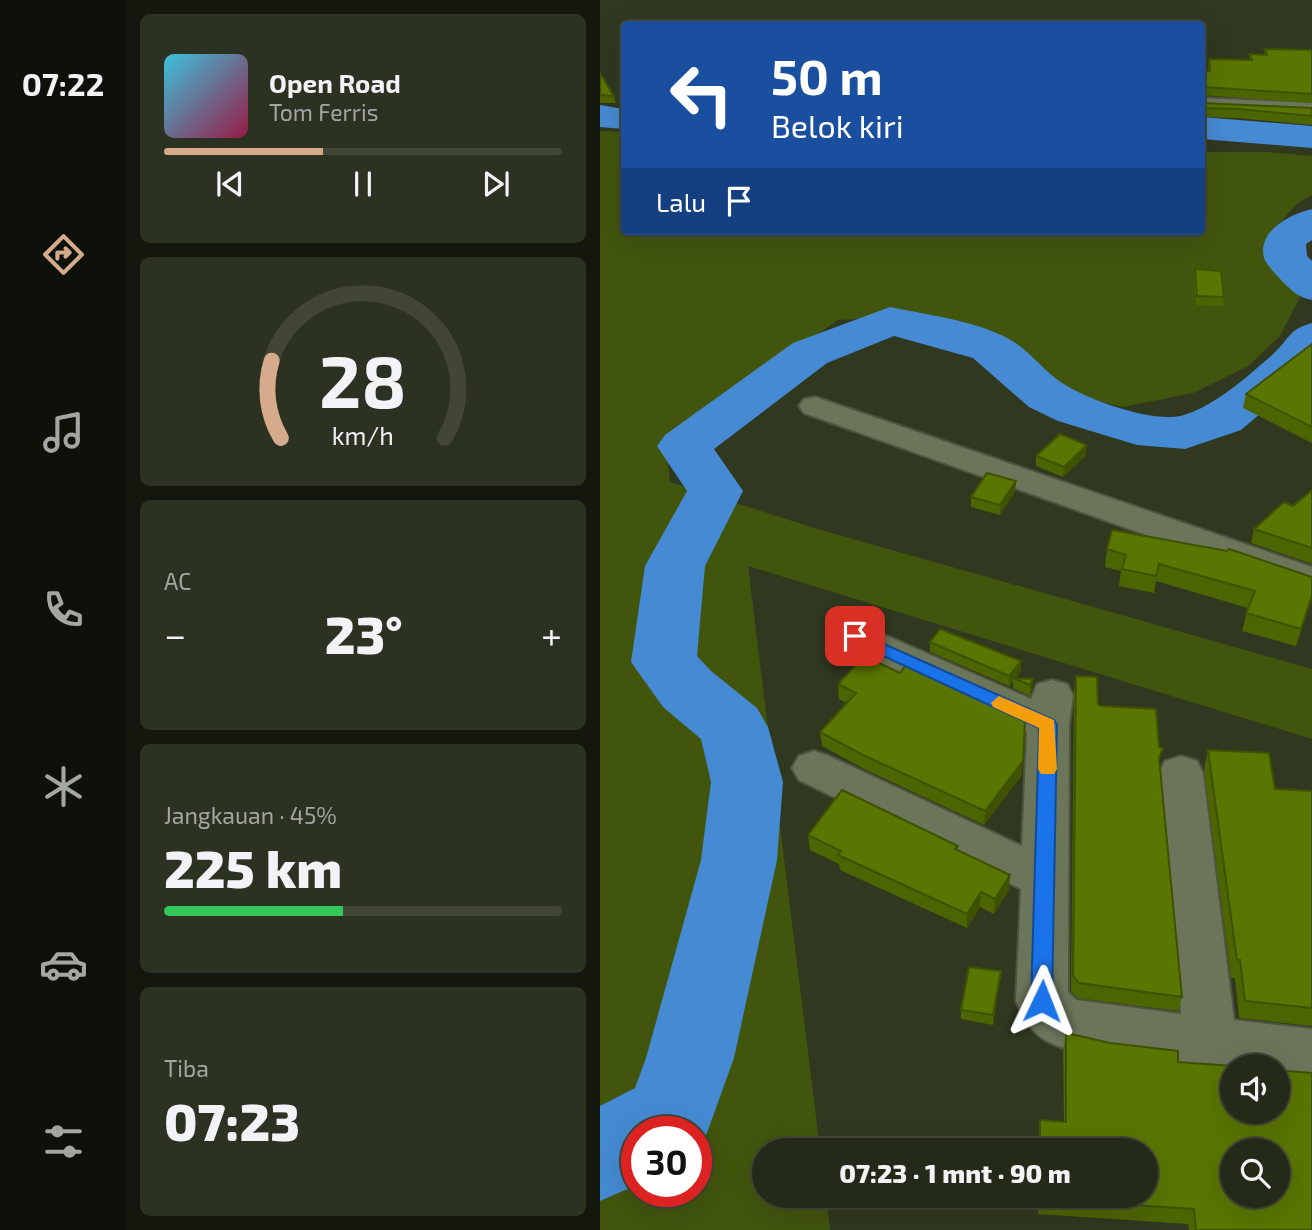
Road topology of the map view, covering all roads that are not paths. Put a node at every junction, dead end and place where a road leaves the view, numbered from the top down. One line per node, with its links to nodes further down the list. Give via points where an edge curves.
1 (1205, 104): 2 (street)
2 (1312, 109)
3 (815, 406): 4 (street)
4 (1312, 581)
5 (855, 636): 8 (street, via 1050,710)
6 (814, 768): 8 (street)
7 (1182, 773): 9 (street)
8 (1046, 880): 9 (street, via 1042,1001 1050,1014 1062,1023 1100,1030)
9 (1210, 1042): 10 (street)
10 (1312, 1055)

